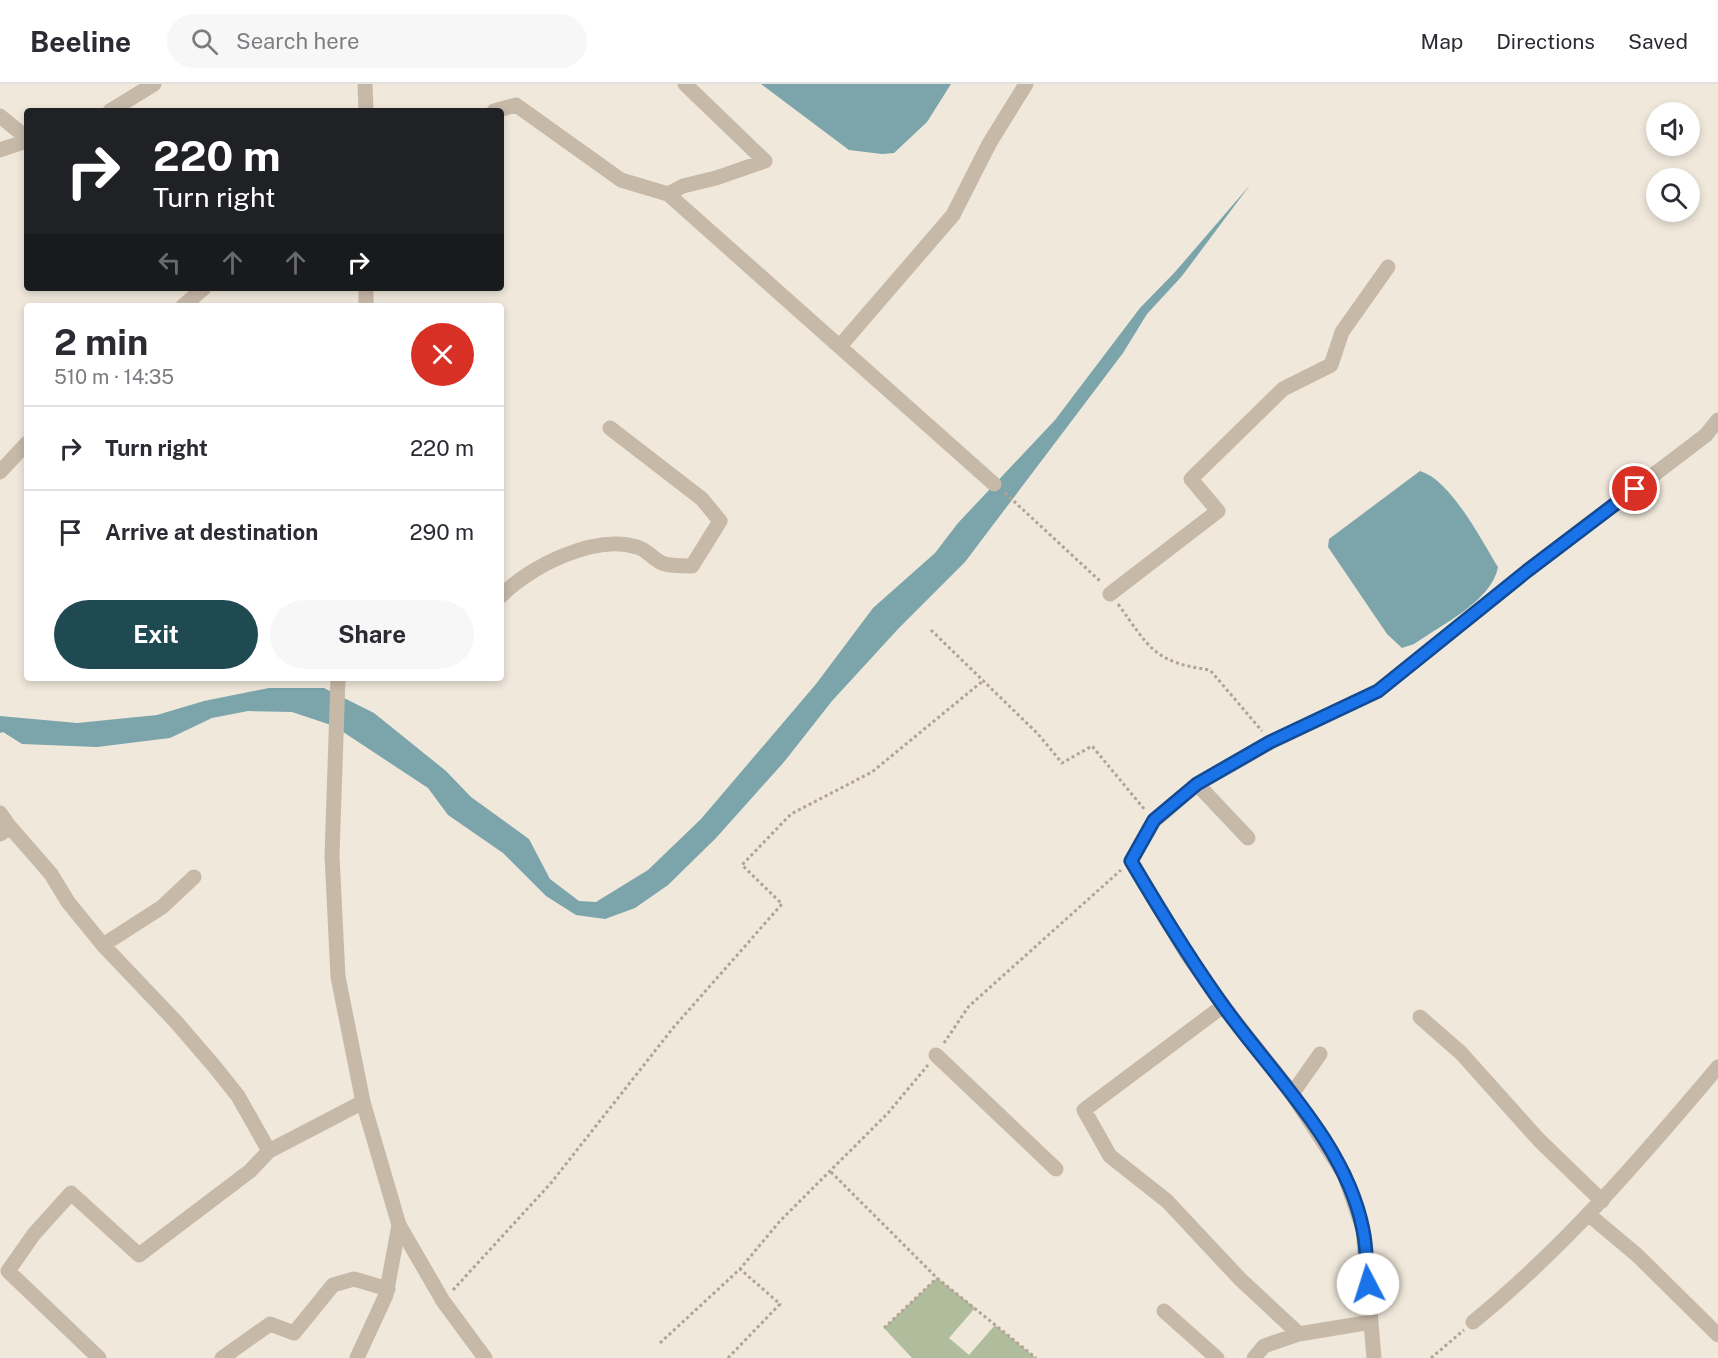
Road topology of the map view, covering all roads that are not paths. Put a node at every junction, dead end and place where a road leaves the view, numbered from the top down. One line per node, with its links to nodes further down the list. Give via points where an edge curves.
1 (154, 84): 5 (street)
2 (365, 84): 6 (street)
3 (685, 84): 12 (street, via 765,161)
4 (1026, 84): 16 (street, via 989,144 953,215)
5 (115, 108)
6 (366, 108)
7 (504, 108): 12 (street, via 516,105 621,180)
8 (0, 116): 9 (street)
9 (24, 136)
10 (24, 140): 11 (street)
11 (0, 150)
12 (668, 194): 16 (street)
13 (1388, 267): 23 (street, via 1342,332 1331,365 1283,389 1191,479 1218,511)
14 (200, 291): 15 (street)
15 (186, 303)
16 (840, 346): 21 (street)
17 (1718, 420): 25 (street, via 1706,435 1378,691 1270,742)
18 (610, 428): 22 (street, via 702,500 720,521 692,566 662,564 640,547 618,543 545,562)
19 (24, 446): 20 (street)
20 (0, 472)
21 (994, 484)
22 (504, 593)
23 (1110, 594)
24 (338, 681): 37 (street, via 332,856 338,976)
25 (1197, 784): 28 (street); 31 (street, via 1154,820 1131,861)
26 (0, 813): 27 (street)
27 (5, 830): 30 (street, via 51,874)
28 (1248, 838)
29 (194, 877): 30 (street, via 162,907)
30 (103, 945): 38 (street, via 214,1066 238,1096)
31 (1223, 1006): 36 (street); 47 (street, via 1084,1110 1110,1156 1167,1201 1240,1279)
32 (1420, 1017): 40 (street, via 1461,1053 1539,1140)
33 (1320, 1054): 36 (street)
34 (936, 1055): 39 (street)
35 (1718, 1067): 40 (street)
36 (1292, 1094): 45 (street, via 1344,1174 1363,1229)
37 (363, 1102): 38 (street); 42 (street)
38 (269, 1151): 49 (street, via 250,1171 140,1255 71,1192 34,1234 8,1271)
39 (1056, 1169)
40 (1602, 1201): 41 (street)
41 (1588, 1214): 46 (street, via 1516,1287); 48 (street, via 1637,1255)
42 (399, 1225): 43 (street); 52 (street, via 443,1301)
43 (388, 1289): 50 (street, via 354,1279 333,1285 294,1333 270,1324); 51 (street)
44 (1164, 1311): 53 (street)
45 (1371, 1322): 47 (street); 55 (street)
46 (1473, 1322)
47 (1299, 1334): 54 (street, via 1264,1346)
48 (1718, 1335)
49 (99, 1358)
50 (222, 1358)
51 (357, 1358)
52 (485, 1358)
53 (1217, 1358)
54 (1254, 1358)
55 (1374, 1358)

